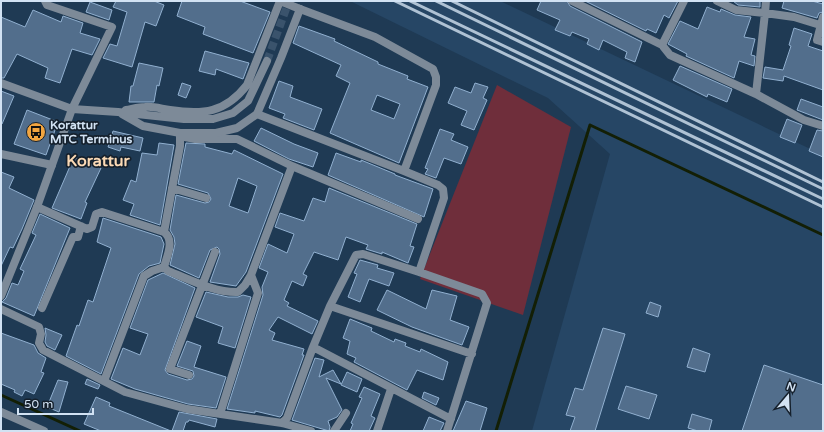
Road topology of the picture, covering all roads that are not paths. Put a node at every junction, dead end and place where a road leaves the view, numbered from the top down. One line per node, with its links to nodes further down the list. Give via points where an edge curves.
1 (45, 1): 15 (street, via 47,5 112,27)
2 (280, 1): 7 (street, bridge); 16 (street, via 247,84 228,104 213,111 194,113 146,106)
3 (572, 1): 11 (street)
4 (684, 1): 11 (street)
5 (717, 1): 8 (street, via 736,10)
6 (766, 1): 8 (street)
7 (300, 8): 17 (street); 23 (street, via 375,37 433,69 436,85)
8 (765, 13): 9 (street); 14 (street)
9 (822, 21): 10 (street, via 817,40)
10 (823, 42)
11 (662, 45): 14 (street, via 670,55)
12 (267, 62): 16 (street, via 248,101 233,113 213,119 184,119)
13 (1, 83): 15 (street)
14 (756, 94): 18 (street, via 804,120)
15 (72, 109): 16 (street); 21 (street)
16 (118, 112): 19 (street, via 143,126)
17 (257, 114): 19 (street, via 237,128 216,133); 23 (street)
18 (823, 126)
19 (180, 134): 22 (street, via 196,139 237,139); 24 (street)
20 (1, 154): 21 (street)
21 (52, 166): 26 (street)
22 (292, 166): 27 (street); 33 (street)
23 (404, 171): 32 (street, via 443,189 444,198)
24 (172, 188): 25 (street); 29 (street)
25 (206, 198)
26 (37, 207): 28 (street); 35 (street)
27 (418, 219)
28 (81, 226): 29 (street, via 87,229 92,227 96,214 102,212); 37 (street, via 78,238 72,239)
29 (164, 232): 31 (street, via 171,241)
30 (215, 252): 34 (street)
31 (164, 268): 34 (street); 42 (street, via 144,276)
32 (419, 272): 36 (street, via 362,254 356,255); 40 (street, via 482,294 487,307)
33 (251, 275): 34 (street, via 246,285 238,292 231,293); 46 (street, via 258,293)
34 (202, 284): 41 (street, via 170,369)
35 (1, 296)
36 (330, 306): 39 (street); 40 (street)
37 (42, 308)
38 (1, 309): 42 (street, via 39,328 41,334 38,344 43,350)
39 (313, 347): 43 (street); 48 (street, via 287,418)
40 (472, 354): 47 (street)
41 (189, 375)
42 (104, 381): 46 (street, via 132,394 187,409)
43 (391, 389): 47 (street); 52 (street)
44 (1, 412): 49 (street)
45 (346, 413): 51 (street)
46 (220, 414): 48 (street)
47 (451, 419): 53 (street)
48 (282, 423): 50 (street)
49 (44, 431)
50 (311, 431)
51 (334, 431)
52 (377, 431)
53 (447, 431)

